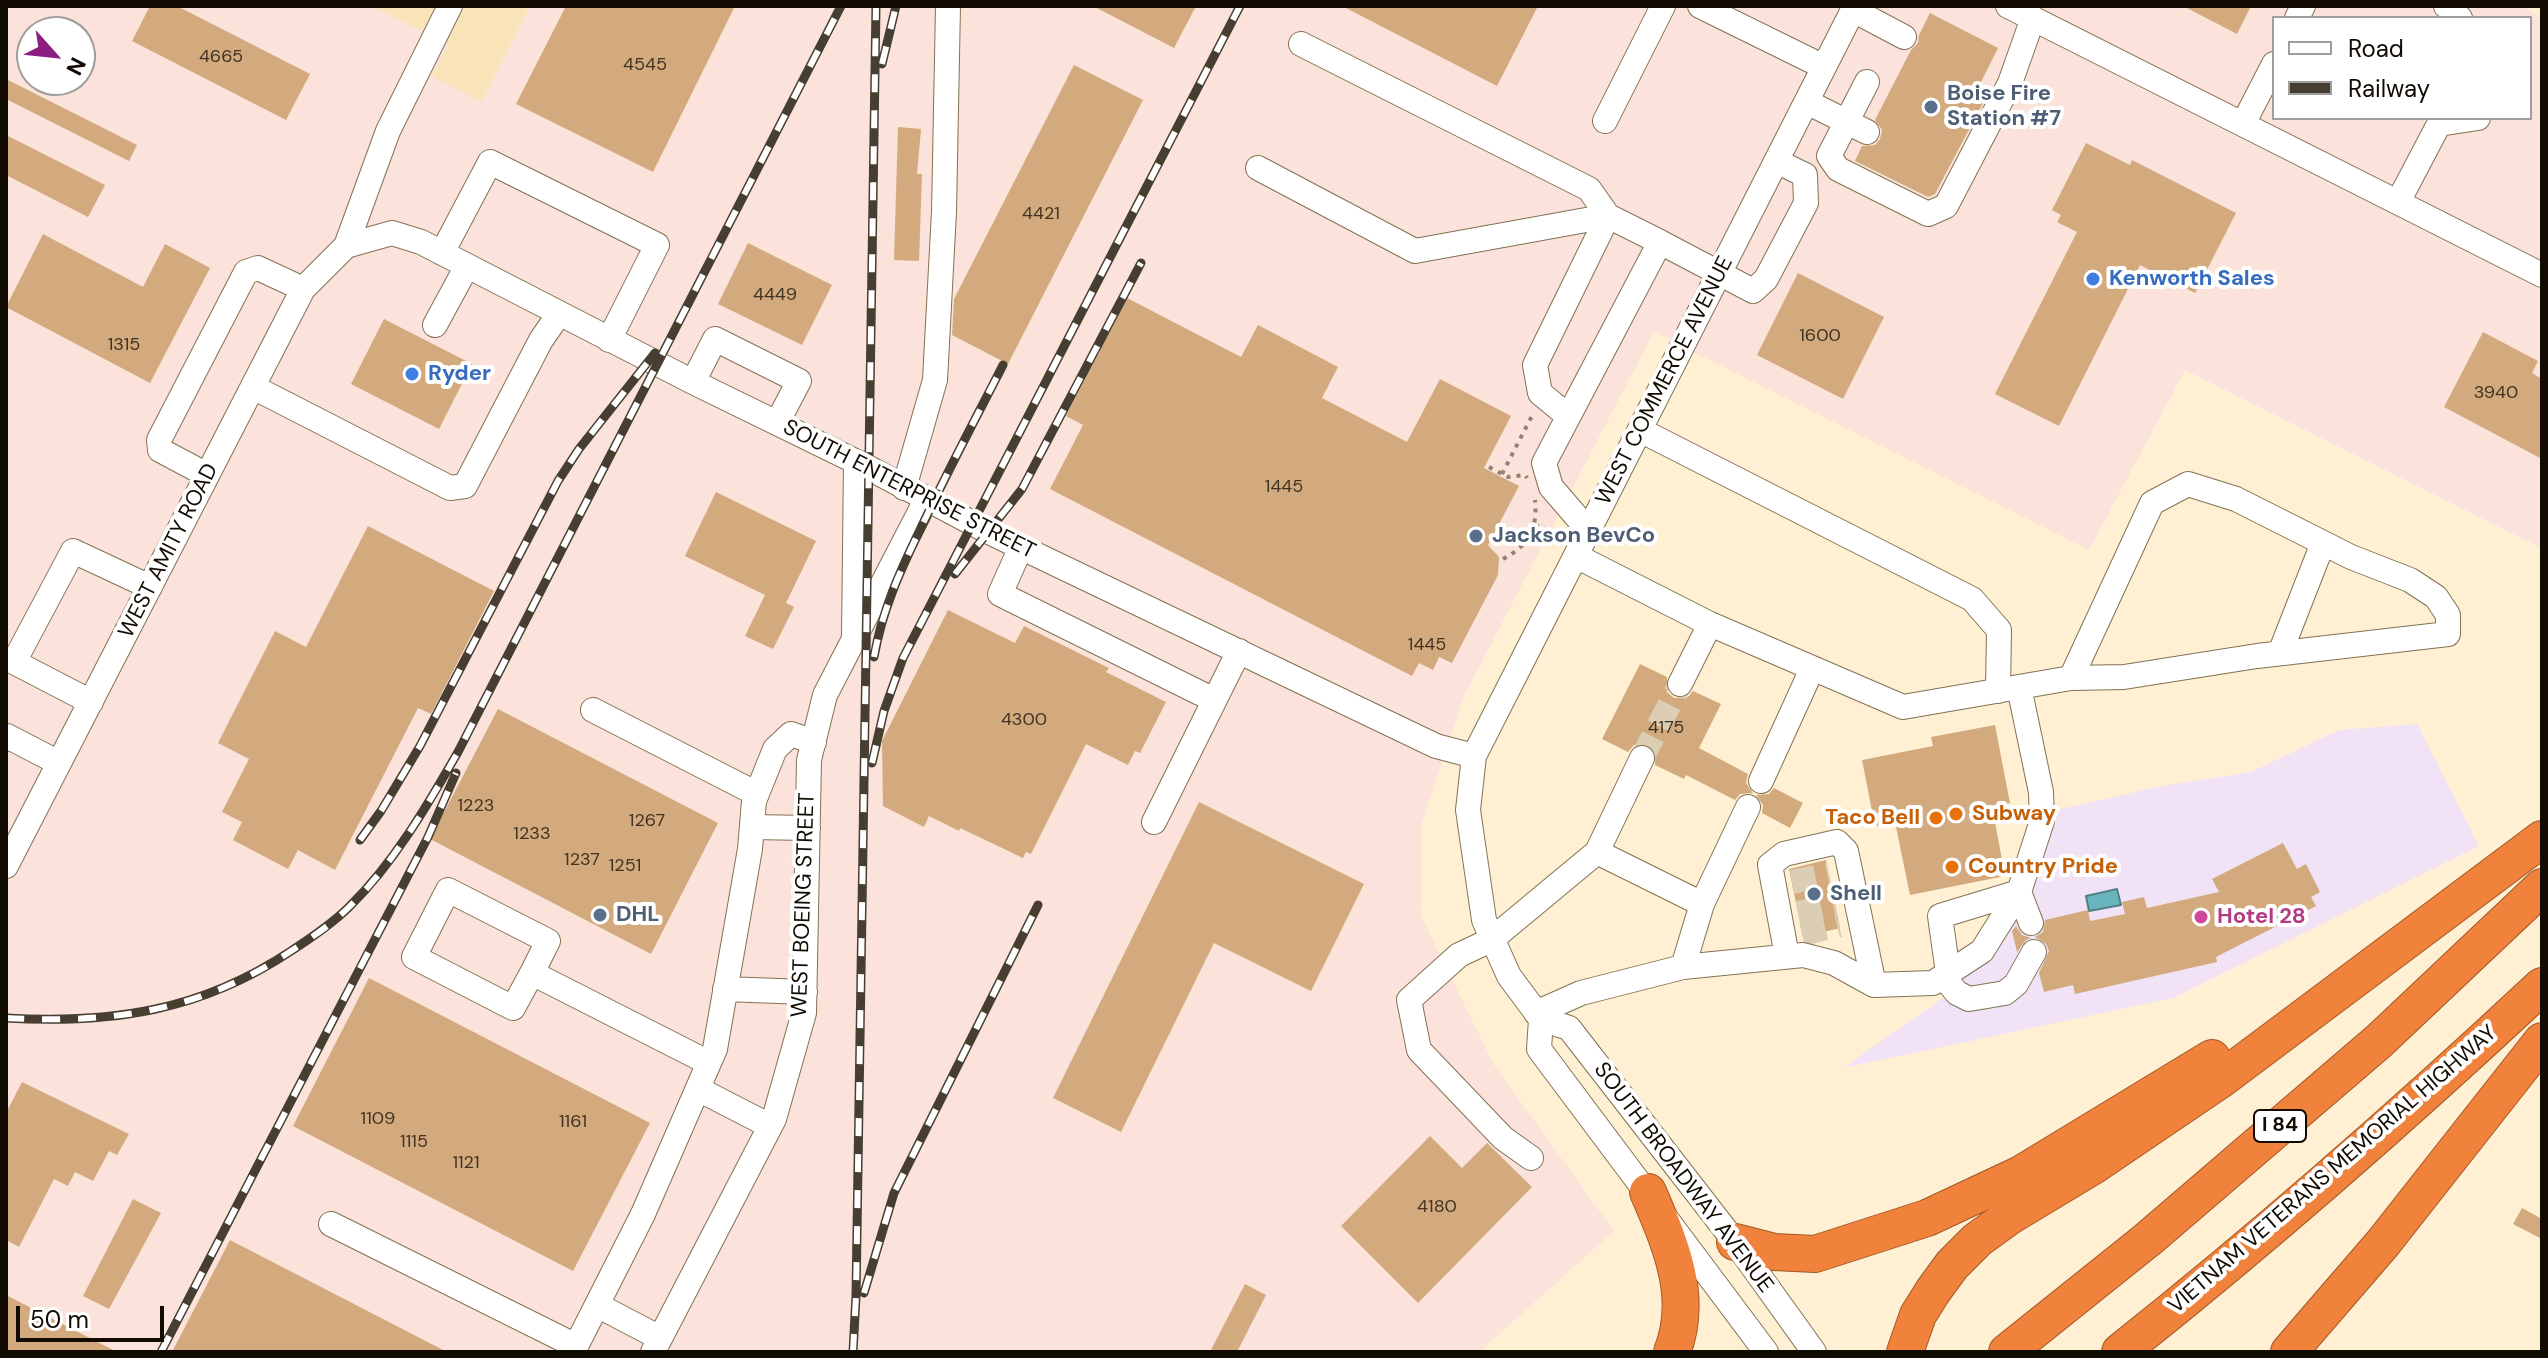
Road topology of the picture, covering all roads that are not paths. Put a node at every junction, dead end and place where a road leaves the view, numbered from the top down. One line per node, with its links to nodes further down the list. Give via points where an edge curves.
1 (450, 6): 23 (street, via 388,131)
2 (948, 6): 39 (street, via 935,380)
3 (1663, 6): 15 (street)
4 (1700, 6): 10 (street)
5 (2008, 6): 7 (street)
6 (1854, 8): 8 (street); 10 (street, WEST COMMERCE AVENUE)
7 (2033, 18): 16 (street); 17 (street, via 2010,83 1946,206 1928,214 1838,169 1829,156)
8 (1904, 37)
9 (1301, 44): 21 (street, via 1589,189)
10 (1824, 67): 13 (street, WEST COMMERCE AVENUE)
11 (2272, 68): 16 (street)
12 (1867, 82): 17 (street)
13 (1807, 102): 17 (street); 18 (street, WEST COMMERCE AVENUE)
14 (2465, 120): 20 (street, via 2439,124)
15 (1605, 121)
16 (2243, 124): 20 (street)
17 (1857, 127)
18 (1776, 161): 26 (street, WEST COMMERCE AVENUE); 26 (street, via 1805,175 1806,203 1766,279 1753,291)
19 (1258, 168): 21 (street, via 1415,251)
20 (2398, 202): 27 (street)
21 (1608, 216): 22 (street); 34 (street, via 1535,365 1540,393)
22 (1660, 242): 26 (street); 34 (street)
23 (346, 246): 24 (street, SOUTH ENTERPRISE STREET, via 392,233); 28 (street, WEST AMITY ROAD)
24 (442, 253): 25 (street, SOUTH ENTERPRISE STREET); 31 (street, via 490,162 657,245)
25 (467, 266): 29 (street, SOUTH ENTERPRISE STREET); 30 (street)
26 (1720, 272): 36 (street, WEST COMMERCE AVENUE)
27 (2542, 275)
28 (303, 289): 33 (street, WEST AMITY ROAD); 38 (street, via 258,268 246,272 159,440 160,450)
29 (559, 314): 31 (street, SOUTH ENTERPRISE STREET); 33 (street, via 465,486 450,488)
30 (435, 325)
31 (609, 340): 32 (street, SOUTH ENTERPRISE STREET)
32 (693, 382): 35 (street, SOUTH ENTERPRISE STREET); 35 (street, via 715,339 799,381)
33 (253, 387): 38 (street, WEST AMITY ROAD)
34 (1568, 416): 41 (street, via 1544,463 1551,487)
35 (777, 423): 37 (street, SOUTH ENTERPRISE STREET)
36 (1640, 430): 41 (street, WEST COMMERCE AVENUE); 53 (street, via 1972,599 1999,630)
37 (856, 462): 39 (street, SOUTH ENTERPRISE STREET); 47 (street)
38 (207, 475): 45 (street, WEST AMITY ROAD)
39 (904, 488): 40 (street, SOUTH ENTERPRISE STREET)
40 (926, 500): 43 (street, SOUTH ENTERPRISE STREET); 47 (street, WEST BOEING STREET)
41 (1589, 531): 44 (street, WEST COMMERCE AVENUE)
42 (2323, 543): 49 (street); 49 (street, via 2410,580 2436,597 2448,615 2448,634); 51 (street, via 2236,499 2188,484 2152,503)
43 (1021, 547): 48 (street, SOUTH ENTERPRISE STREET); 54 (street, via 1000,594)
44 (1576, 556): 46 (street); 59 (street, WEST COMMERCE AVENUE)
45 (150, 587): 55 (street, WEST AMITY ROAD); 55 (street, via 73,551 14,662)
46 (1710, 624): 50 (street); 52 (street)
47 (854, 641): 58 (street, WEST BOEING STREET, via 825,695)
48 (1239, 651): 54 (street); 59 (street, SOUTH ENTERPRISE STREET, via 1436,746)
49 (2280, 653): 51 (street, via 2124,677)
50 (1812, 669): 53 (street, via 1903,707); 62 (street)
51 (2071, 678): 53 (street)
52 (1680, 684)
53 (2008, 689): 72 (street, via 2041,792 2042,821)
54 (1214, 700): 65 (street)
55 (91, 702): 61 (street, WEST AMITY ROAD)
56 (593, 710): 63 (street)
57 (6, 737): 61 (street)
58 (814, 742): 63 (street, via 791,734 775,749); 67 (street, WEST BOEING STREET)
59 (1474, 756): 76 (street, SOUTH BROADWAY AVENUE, via 1468,810)
60 (1642, 758): 69 (street)
61 (59, 763): 70 (street, WEST AMITY ROAD)
62 (1761, 781)
63 (757, 794): 66 (street)
64 (1748, 807): 73 (street)
65 (1154, 822)
66 (752, 827): 67 (street); 84 (street)
67 (808, 828): 85 (street, WEST BOEING STREET)
68 (2542, 839): 78 (highway)
69 (1597, 852): 73 (street); 76 (street)
70 (6, 866)
71 (2542, 887): 103 (highway, I 84, via 2379,1041)
72 (2019, 892): 74 (street); 81 (street, via 1982,951); 81 (street, via 1940,916)
73 (1702, 904): 79 (street)
74 (2031, 923)
75 (1791, 931): 79 (street); 82 (street, via 1803,955 1834,963); 82 (street, via 1783,884 1770,865 1784,854 1837,842 1846,851 1839,872 1848,913)
76 (1491, 940): 86 (street, SOUTH BROADWAY AVENUE); 91 (street, via 1459,955 1409,1000 1419,1050 1503,1138)
77 (2034, 952): 81 (street, via 2005,993 1969,999 1957,993)
78 (2376, 962): 94 (highway, via 2021,1174 1962,1203 1815,1254 1774,1252); 102 (highway, via 2220,1080 1977,1240 1952,1265 1918,1315)
79 (1683, 967): 86 (street, via 1581,993)
80 (532, 973): 80 (street, via 548,941 448,890 414,957 513,1008); 88 (street)
81 (1946, 974): 82 (street, via 1933,983)
82 (1874, 985)
83 (2542, 986): 104 (highway, VIETNAM VETERANS MEMORIAL HIGHWAY, via 2253,1243)
84 (725, 989): 85 (street); 88 (street)
85 (805, 992): 90 (street, WEST BOEING STREET, via 804,1013)
86 (1538, 1016): 92 (street, SOUTH BROADWAY AVENUE, via 1539,1049); 94 (street, SOUTH BROADWAY AVENUE, via 1569,1028)
87 (2542, 1041): 95 (highway)
88 (709, 1063): 89 (street)
89 (698, 1089): 90 (street); 96 (street)
90 (770, 1126): 97 (street, WEST BOEING STREET)
91 (1531, 1158)
92 (1648, 1192): 99 (highway, via 1671,1245 1681,1295 1680,1332); 100 (street, SOUTH BROADWAY AVENUE)
93 (331, 1224): 98 (street)
94 (1735, 1242): 101 (street, SOUTH BROADWAY AVENUE)
95 (2383, 1243): 105 (highway); 106 (highway)
96 (597, 1305): 97 (street); 98 (street)
97 (657, 1345)
98 (575, 1349)
99 (1672, 1352)
100 (1766, 1352)
101 (1814, 1352)
102 (1905, 1352)
103 (2007, 1352)
104 (2120, 1352)
105 (2289, 1352)
106 (2304, 1352)

